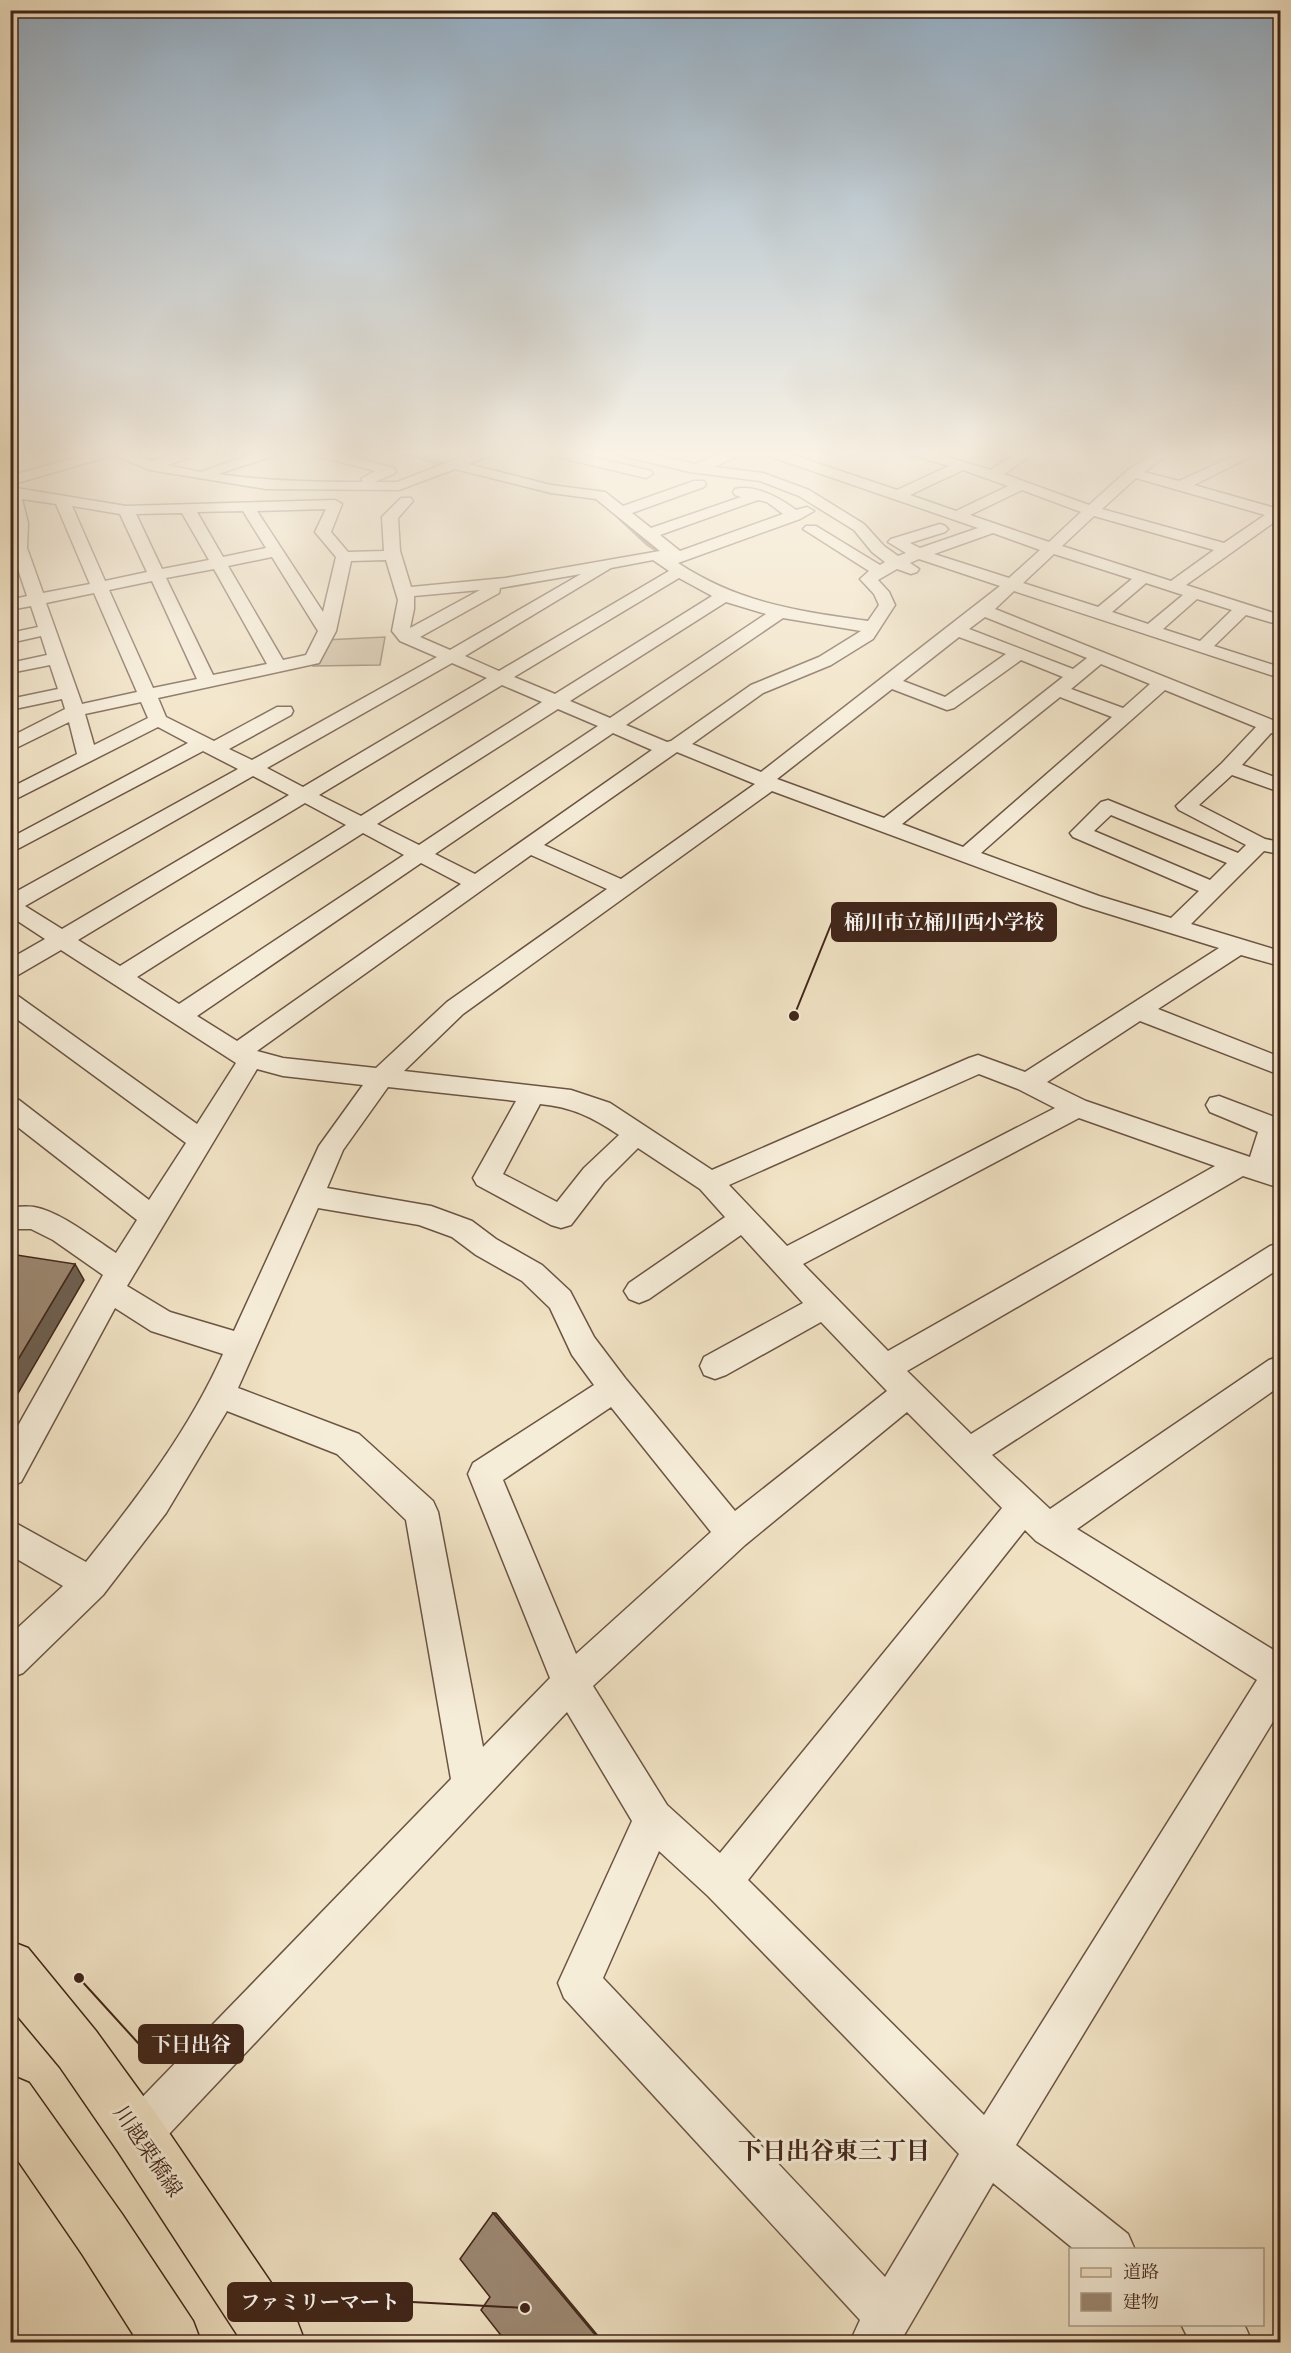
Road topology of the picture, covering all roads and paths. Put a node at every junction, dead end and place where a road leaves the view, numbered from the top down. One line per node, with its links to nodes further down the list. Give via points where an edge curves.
1 (20, 562): 32 (street)
2 (88, 562): 28 (street)
3 (150, 562): 23 (street)
4 (225, 562): 17 (street)
5 (284, 562): 43 (street)
6 (343, 562): 43 (street)
7 (396, 562): 29 (street)
8 (627, 562): 20 (street)
9 (670, 562): 19 (street)
10 (680, 562): 19 (street)
11 (864, 562): 21 (street)
12 (900, 562): 18 (street)
13 (943, 562): 26 (street)
14 (1036, 562): 26 (street)
15 (1095, 562): 24 (street)
16 (1209, 562): 27 (street)
17 (219, 563): 23 (street); 52 (street)
18 (897, 563): 21 (street); 22 (street)
19 (674, 564): 31 (street); 56 (street)
20 (604, 567): 25 (street); 49 (street)
21 (879, 571): 39 (street, via 868,579 888,605)
22 (927, 574)
23 (156, 576): 28 (street); 57 (street)
24 (1144, 577): 27 (street); 37 (street)
25 (505, 583): 29 (street); 44 (street)
26 (1012, 584): 35 (street); 37 (street)
27 (1174, 586): 30 (street)
28 (99, 587): 32 (street); 62 (street)
29 (407, 592): 44 (street, via 401,631)
30 (1195, 593): 34 (street); 42 (street)
31 (724, 596): 36 (street); 63 (street)
32 (37, 600): 33 (street); 40 (street)
33 (10, 605)
34 (1244, 608): 38 (street); 46 (street)
35 (983, 610): 41 (street); 51 (street)
36 (781, 612): 39 (street); 69 (street)
37 (1101, 613): 42 (street)
38 (1281, 620)
39 (871, 627): 73 (street, via 867,635 825,661 757,689)
40 (47, 630): 45 (street); 50 (street)
41 (957, 630): 48 (street); 58 (street)
42 (1151, 630): 46 (street)
43 (327, 631): 52 (street, via 314,659)
44 (406, 637): 49 (street)
45 (10, 638)
46 (1203, 647): 54 (street)
47 (1281, 651): 54 (street)
48 (1019, 653): 55 (street); 58 (street, via 947,704)
49 (452, 656): 56 (street); 76 (street)
50 (57, 658): 53 (street); 61 (street)
51 (1098, 658): 55 (street); 59 (street)
52 (277, 666): 57 (street)
53 (10, 668)
54 (1272, 670)
55 (1075, 676): 60 (street)
56 (503, 678): 63 (street); 79 (street)
57 (207, 681): 62 (street)
58 (890, 682): 77 (street)
59 (1162, 683): 67 (street); 70 (street)
60 (1057, 690): 67 (street); 82 (street)
61 (69, 692): 64 (street); 65 (street)
62 (147, 694): 65 (street); 68 (street)
63 (557, 702): 69 (street); 81 (street)
64 (10, 705)
65 (75, 711): 71 (street); 74 (street)
66 (284, 711): 72 (street)
67 (1125, 715): 87 (street)
68 (158, 720): 72 (street); 74 (street)
69 (612, 725): 73 (street); 86 (street)
70 (1274, 728): 75 (street)
71 (10, 746)
72 (208, 746): 76 (street); 85 (street)
73 (672, 747): 77 (street); 83 (street)
74 (88, 757): 80 (street)
75 (1229, 767): 78 (street); 84 (street, via 1186,806)
76 (252, 768): 79 (street); 92 (street)
77 (767, 781): 82 (street); 90 (street)
78 (1281, 786)
79 (305, 795): 81 (street); 94 (street)
80 (10, 796)
81 (362, 825): 86 (street); 98 (street)
82 (887, 826): 87 (street)
83 (529, 846): 89 (street); 90 (street)
84 (1270, 846): 88 (street)
85 (10, 847)
86 (420, 854): 89 (street); 101 (street)
87 (966, 855): 93 (street)
88 (1242, 862): 91 (street); 91 (street, via 1108,806 1080,832)
89 (476, 884): 102 (street)
90 (622, 888): 104 (street, via 454,1008)
91 (1213, 890): 93 (street)
92 (10, 905): 94 (street)
93 (1175, 927): 95 (street)
94 (62, 939): 97 (street); 98 (street)
95 (1238, 946): 96 (street); 100 (street)
96 (1281, 959)
97 (10, 969)
98 (120, 977): 101 (street)
99 (10, 1002): 111 (street)
100 (1138, 1011): 103 (street); 105 (street)
101 (179, 1016): 102 (street)
102 (244, 1056): 104 (street, via 283,1066); 111 (street)
103 (1281, 1066)
104 (381, 1078): 106 (street); 114 (street, via 332,1146)
105 (1027, 1083): 109 (street); 113 (street, via 978,1064)
106 (532, 1095): 110 (street, via 562,1097 601,1110); 110 (street, via 487,1178 561,1217 594,1175)
107 (1219, 1105): 112 (street, via 1273,1127)
108 (10, 1107): 116 (street)
109 (1077, 1108): 112 (street); 119 (street)
110 (637, 1133): 113 (street)
111 (201, 1140): 116 (street)
112 (1260, 1171): 126 (street)
113 (710, 1182): 117 (street)
114 (309, 1196): 123 (street); 127 (street, via 421,1214 462,1229 532,1273 560,1300 583,1346)
115 (10, 1218): 120 (street, via 34,1218 63,1232)
116 (153, 1218): 120 (street)
117 (743, 1218): 119 (street); 121 (street)
118 (1281, 1254): 129 (street)
119 (784, 1261): 122 (street)
120 (115, 1281): 123 (street, via 161,1322); 130 (street)
121 (639, 1291)
122 (824, 1306): 124 (street); 126 (street)
123 (243, 1347): 128 (street)
124 (715, 1366)
125 (1281, 1369): 131 (street)
126 (896, 1380): 129 (street); 132 (street)
127 (614, 1388): 132 (street); 137 (street, via 484,1474)
128 (220, 1395): 134 (street, via 154,1502); 138 (street, via 348,1444 421,1512)
129 (968, 1454): 131 (street)
130 (10, 1472)
131 (1036, 1519): 136 (street); 140 (street)
132 (733, 1534): 137 (street)
133 (10, 1536): 134 (street)
134 (91, 1583): 135 (street)
135 (10, 1660)
136 (1281, 1676): 144 (street)
137 (570, 1683): 138 (street); 139 (street)
138 (471, 1784): 143 (street)
139 (653, 1819): 140 (street); 147 (street, via 579,1983)
140 (722, 1882): 144 (street)
141 (10, 1966): 143 (main road, 川越栗橋線, via 78,2049)
142 (10, 2102): 148 (main road)
143 (138, 2134): 149 (main road, 川越栗橋線)
144 (987, 2150): 145 (street); 147 (street)
145 (1110, 2248)
146 (1206, 2326): 150 (street)
147 (882, 2329)
148 (172, 2343)
149 (276, 2343)
150 (1228, 2343)

